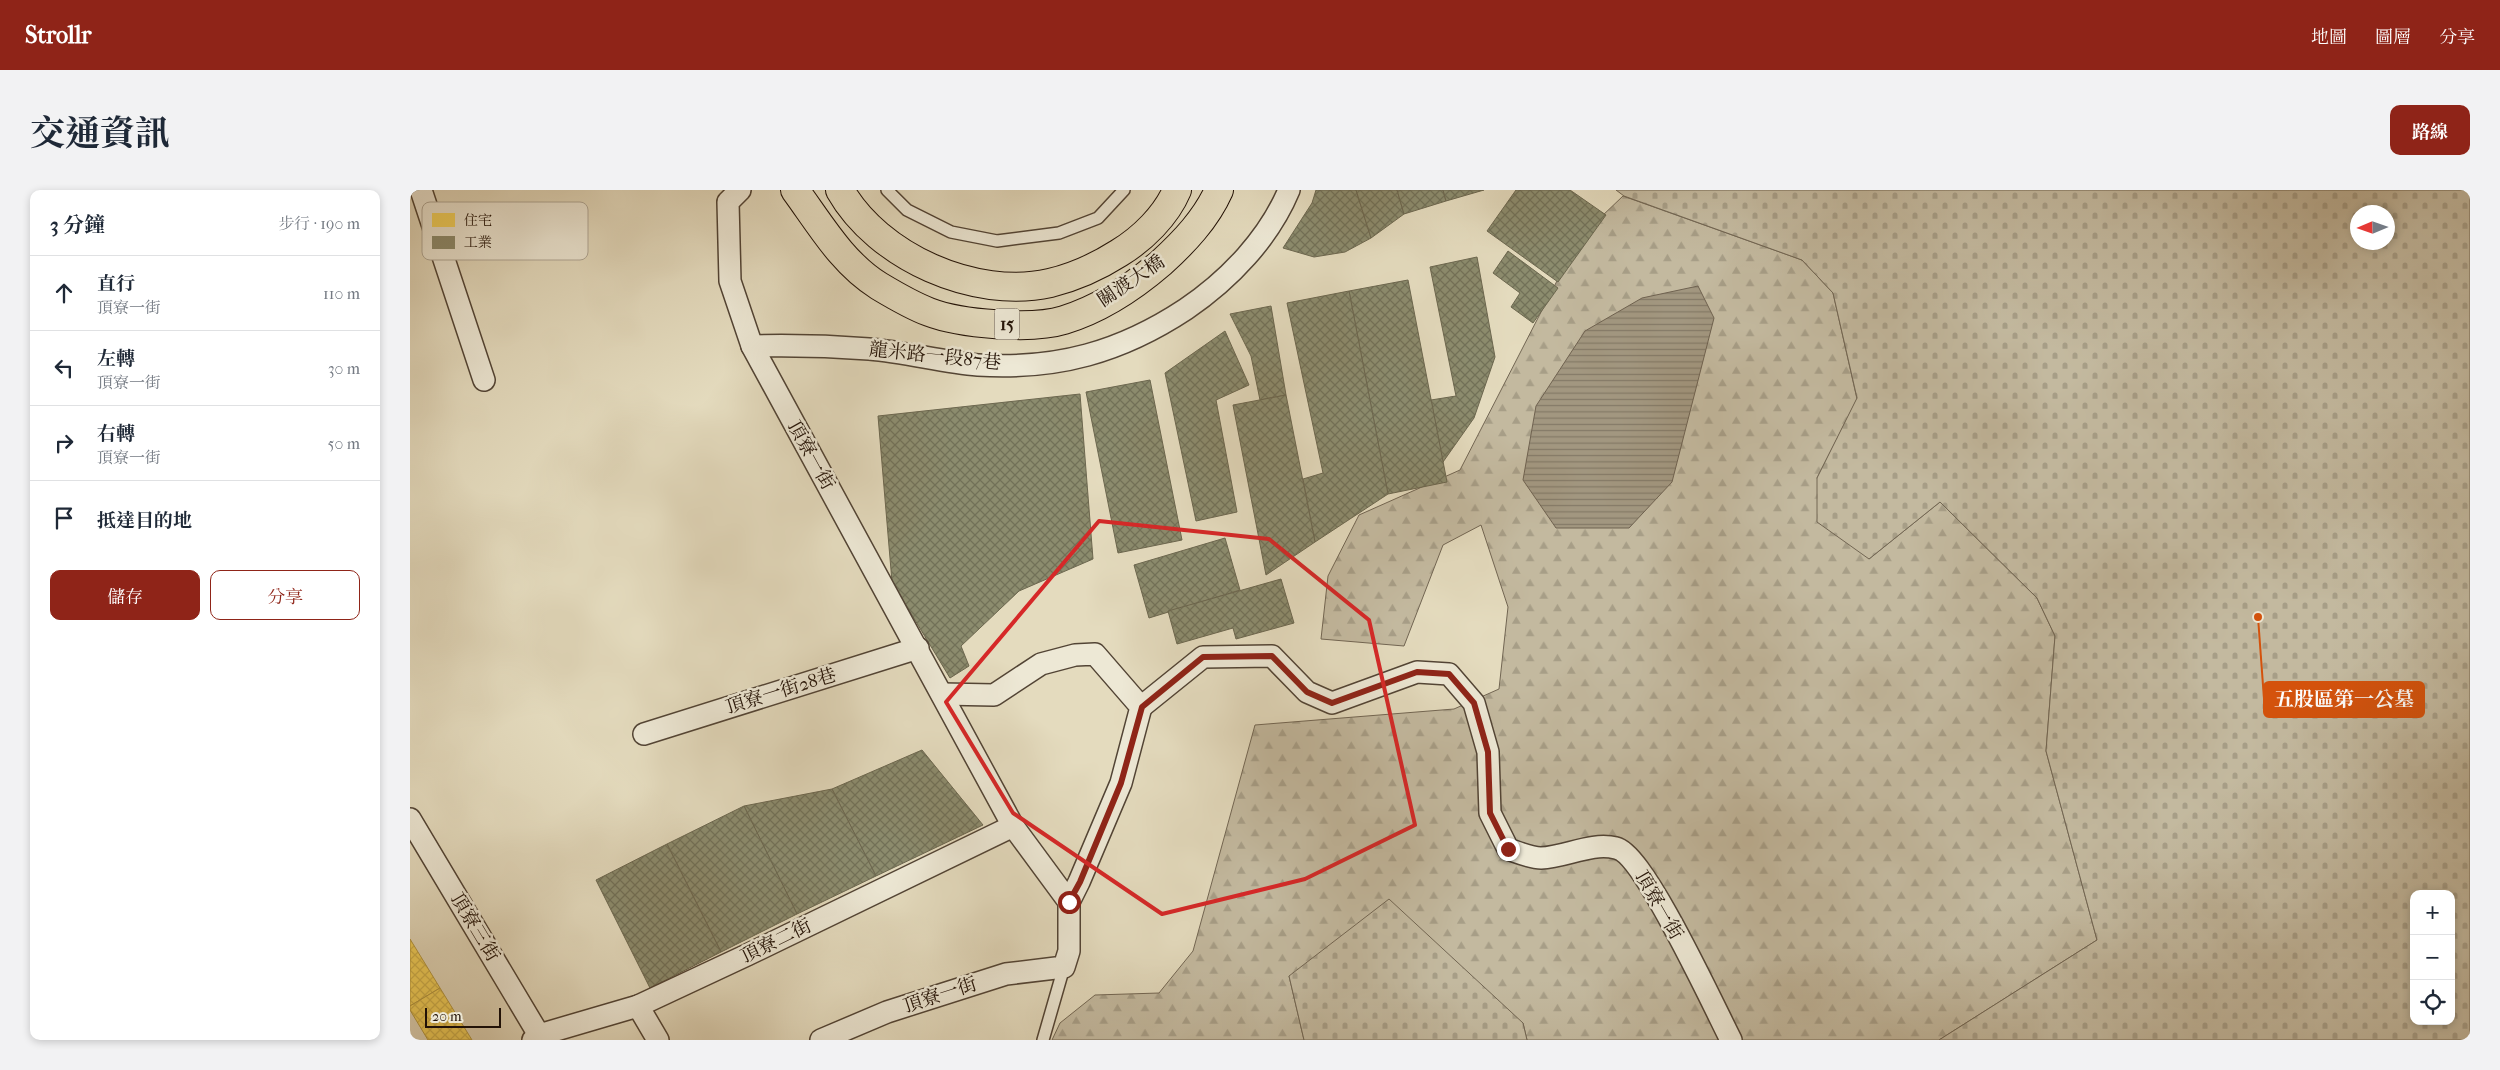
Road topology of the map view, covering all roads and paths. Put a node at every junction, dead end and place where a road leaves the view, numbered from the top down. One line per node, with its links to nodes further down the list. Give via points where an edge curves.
1 (421, 190): 10 (street)
2 (795, 190): 7 (main road, 關渡大橋 / 15, via 840,253 878,285 929,312 975,323 1016,325 1062,320 1111,300 1185,242)
3 (840, 190): 6 (main road, via 847,202 886,242 926,267 964,279 1012,286 1049,283 1095,269 1136,243 1170,204)
4 (887, 190): 5 (lane, via 907,210 951,232 997,241 1059,233 1098,218)
5 (1124, 190)
6 (1176, 190)
7 (1219, 190)
8 (1289, 190): 12 (street, 龍米路一段87巷, via 1262,236 1210,293 1130,342 1089,356 1044,365 978,365 870,349)
9 (731, 194): 12 (street, 頂寮一街, via 730,281)
10 (425, 202)
11 (444, 260): 13 (street)
12 (752, 346): 14 (street, 頂寮一街)
13 (484, 380)
14 (918, 648): 15 (street, 頂寮一街); 17 (street, 頂寮一街28巷)
15 (942, 694): 16 (street, via 994,695 1041,664 1075,654 1095,654); 19 (street, 頂寮一街)
16 (1142, 707): 20 (street, via 1121,783); 27 (street, 頂寮一街, via 1203,657 1272,656 1307,692 1332,703 1417,672 1449,674 1474,703 1488,752 1490,813 1508,849 1540,858 1595,847 1618,848 1633,860 1656,895)
17 (644, 734)
18 (410, 819): 23 (street, 頂寮三街)
19 (1013, 826): 20 (street, 頂寮一街); 22 (street, 頂寮二街)
20 (1069, 902): 21 (street, via 1069,951)
21 (1064, 967): 25 (street, 頂寮一街, via 1006,974 887,1012); 26 (lane)
22 (638, 1006): 23 (street, 頂寮二街); 24 (street)
23 (536, 1038)
24 (658, 1040)
25 (821, 1040)
26 (1043, 1040)
27 (1731, 1040)

